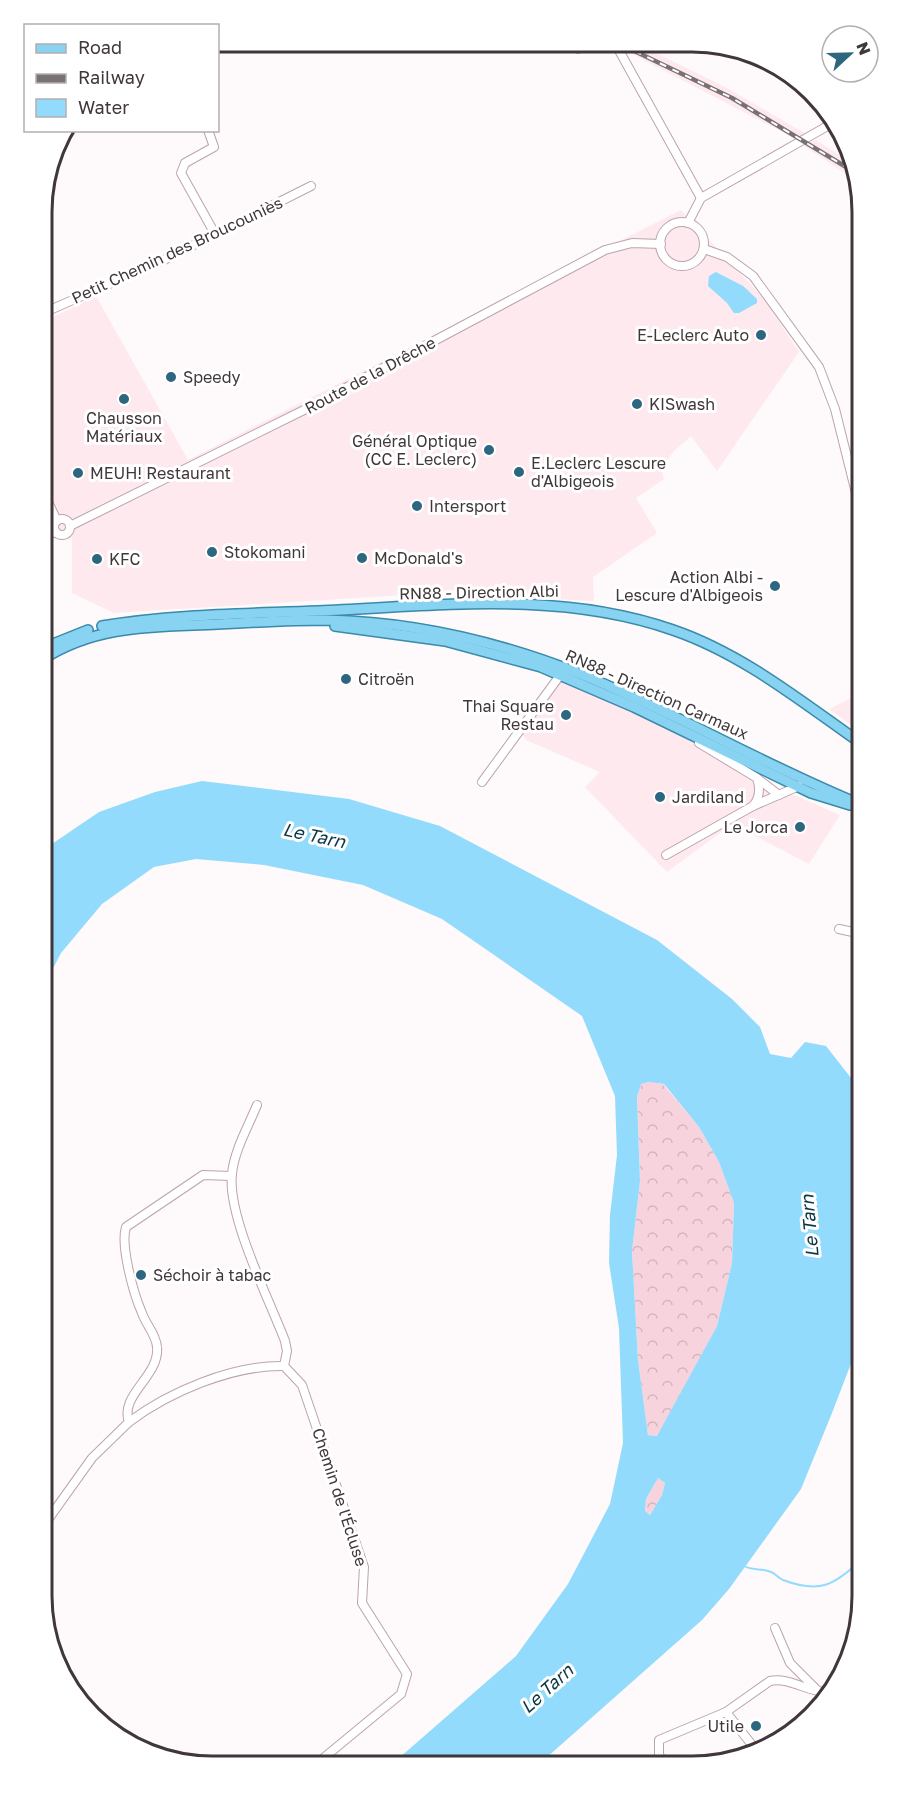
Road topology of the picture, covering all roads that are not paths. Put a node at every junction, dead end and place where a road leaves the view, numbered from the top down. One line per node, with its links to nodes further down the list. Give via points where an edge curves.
1 (620, 52): 5 (street)
2 (826, 127): 5 (street)
3 (209, 132): 7 (street, via 214,147 185,163 181,173)
4 (311, 186): 7 (street, Petit Chemin des Broucouniès)
5 (701, 198): 6 (street)
6 (688, 223): 8 (street, via 671,225 662,235); 9 (street, via 701,232)
7 (215, 234): 10 (street, Petit Chemin des Broucouniès)
8 (661, 243): 9 (street, via 664,256 679,266 695,262); 14 (street, Route de la Drêche, via 632,243 605,250 306,409)
9 (704, 249): 11 (street, via 727,257 753,276 819,367 835,409)
10 (53, 308)
11 (852, 476)
12 (53, 512): 13 (street)
13 (57, 521): 14 (street, via 63,519); 15 (street)
14 (69, 524): 15 (street, via 66,534)
15 (56, 532): 16 (street)
16 (53, 533)
17 (300, 620): 19 (main road, RN88 - Direction Carmaux, via 105,632 72,642); 20 (main road, via 453,643); 27 (main road, RN88 - Direction Carmaux, via 409,628 491,644 536,658 628,694)
18 (53, 644): 22 (main road, RN88 - Direction Albi, via 100,627 150,619 513,604 579,607 648,622 700,640 773,681)
19 (53, 653)
20 (561, 674): 21 (main road); 24 (street)
21 (659, 718): 23 (street); 25 (main road)
22 (852, 737)
23 (757, 778): 26 (street); 29 (street, via 757,802)
24 (482, 782)
25 (799, 786): 26 (street); 28 (main road, via 830,800)
26 (779, 795): 29 (street)
27 (852, 802)
28 (852, 804)
29 (753, 806): 30 (street)
30 (666, 855)
31 (839, 929): 32 (street)
32 (851, 932)
33 (257, 1105): 34 (street)
34 (231, 1176): 35 (street, via 242,1231 285,1341); 36 (street, via 203,1175 126,1227 124,1239 132,1281 158,1349 150,1372 127,1407)
35 (284, 1366): 36 (street, via 245,1371 184,1388); 42 (street, Chemin de l'Écluse, via 305,1391 364,1567 362,1603 407,1674 401,1694)
36 (129, 1422): 37 (street, via 92,1458)
37 (52, 1514)
38 (775, 1628): 39 (street, via 790,1663)
39 (819, 1692): 40 (street, via 790,1682 770,1681)
40 (726, 1713): 41 (street); 43 (street, via 659,1740)
41 (751, 1744)
42 (326, 1756)
43 (660, 1756)

